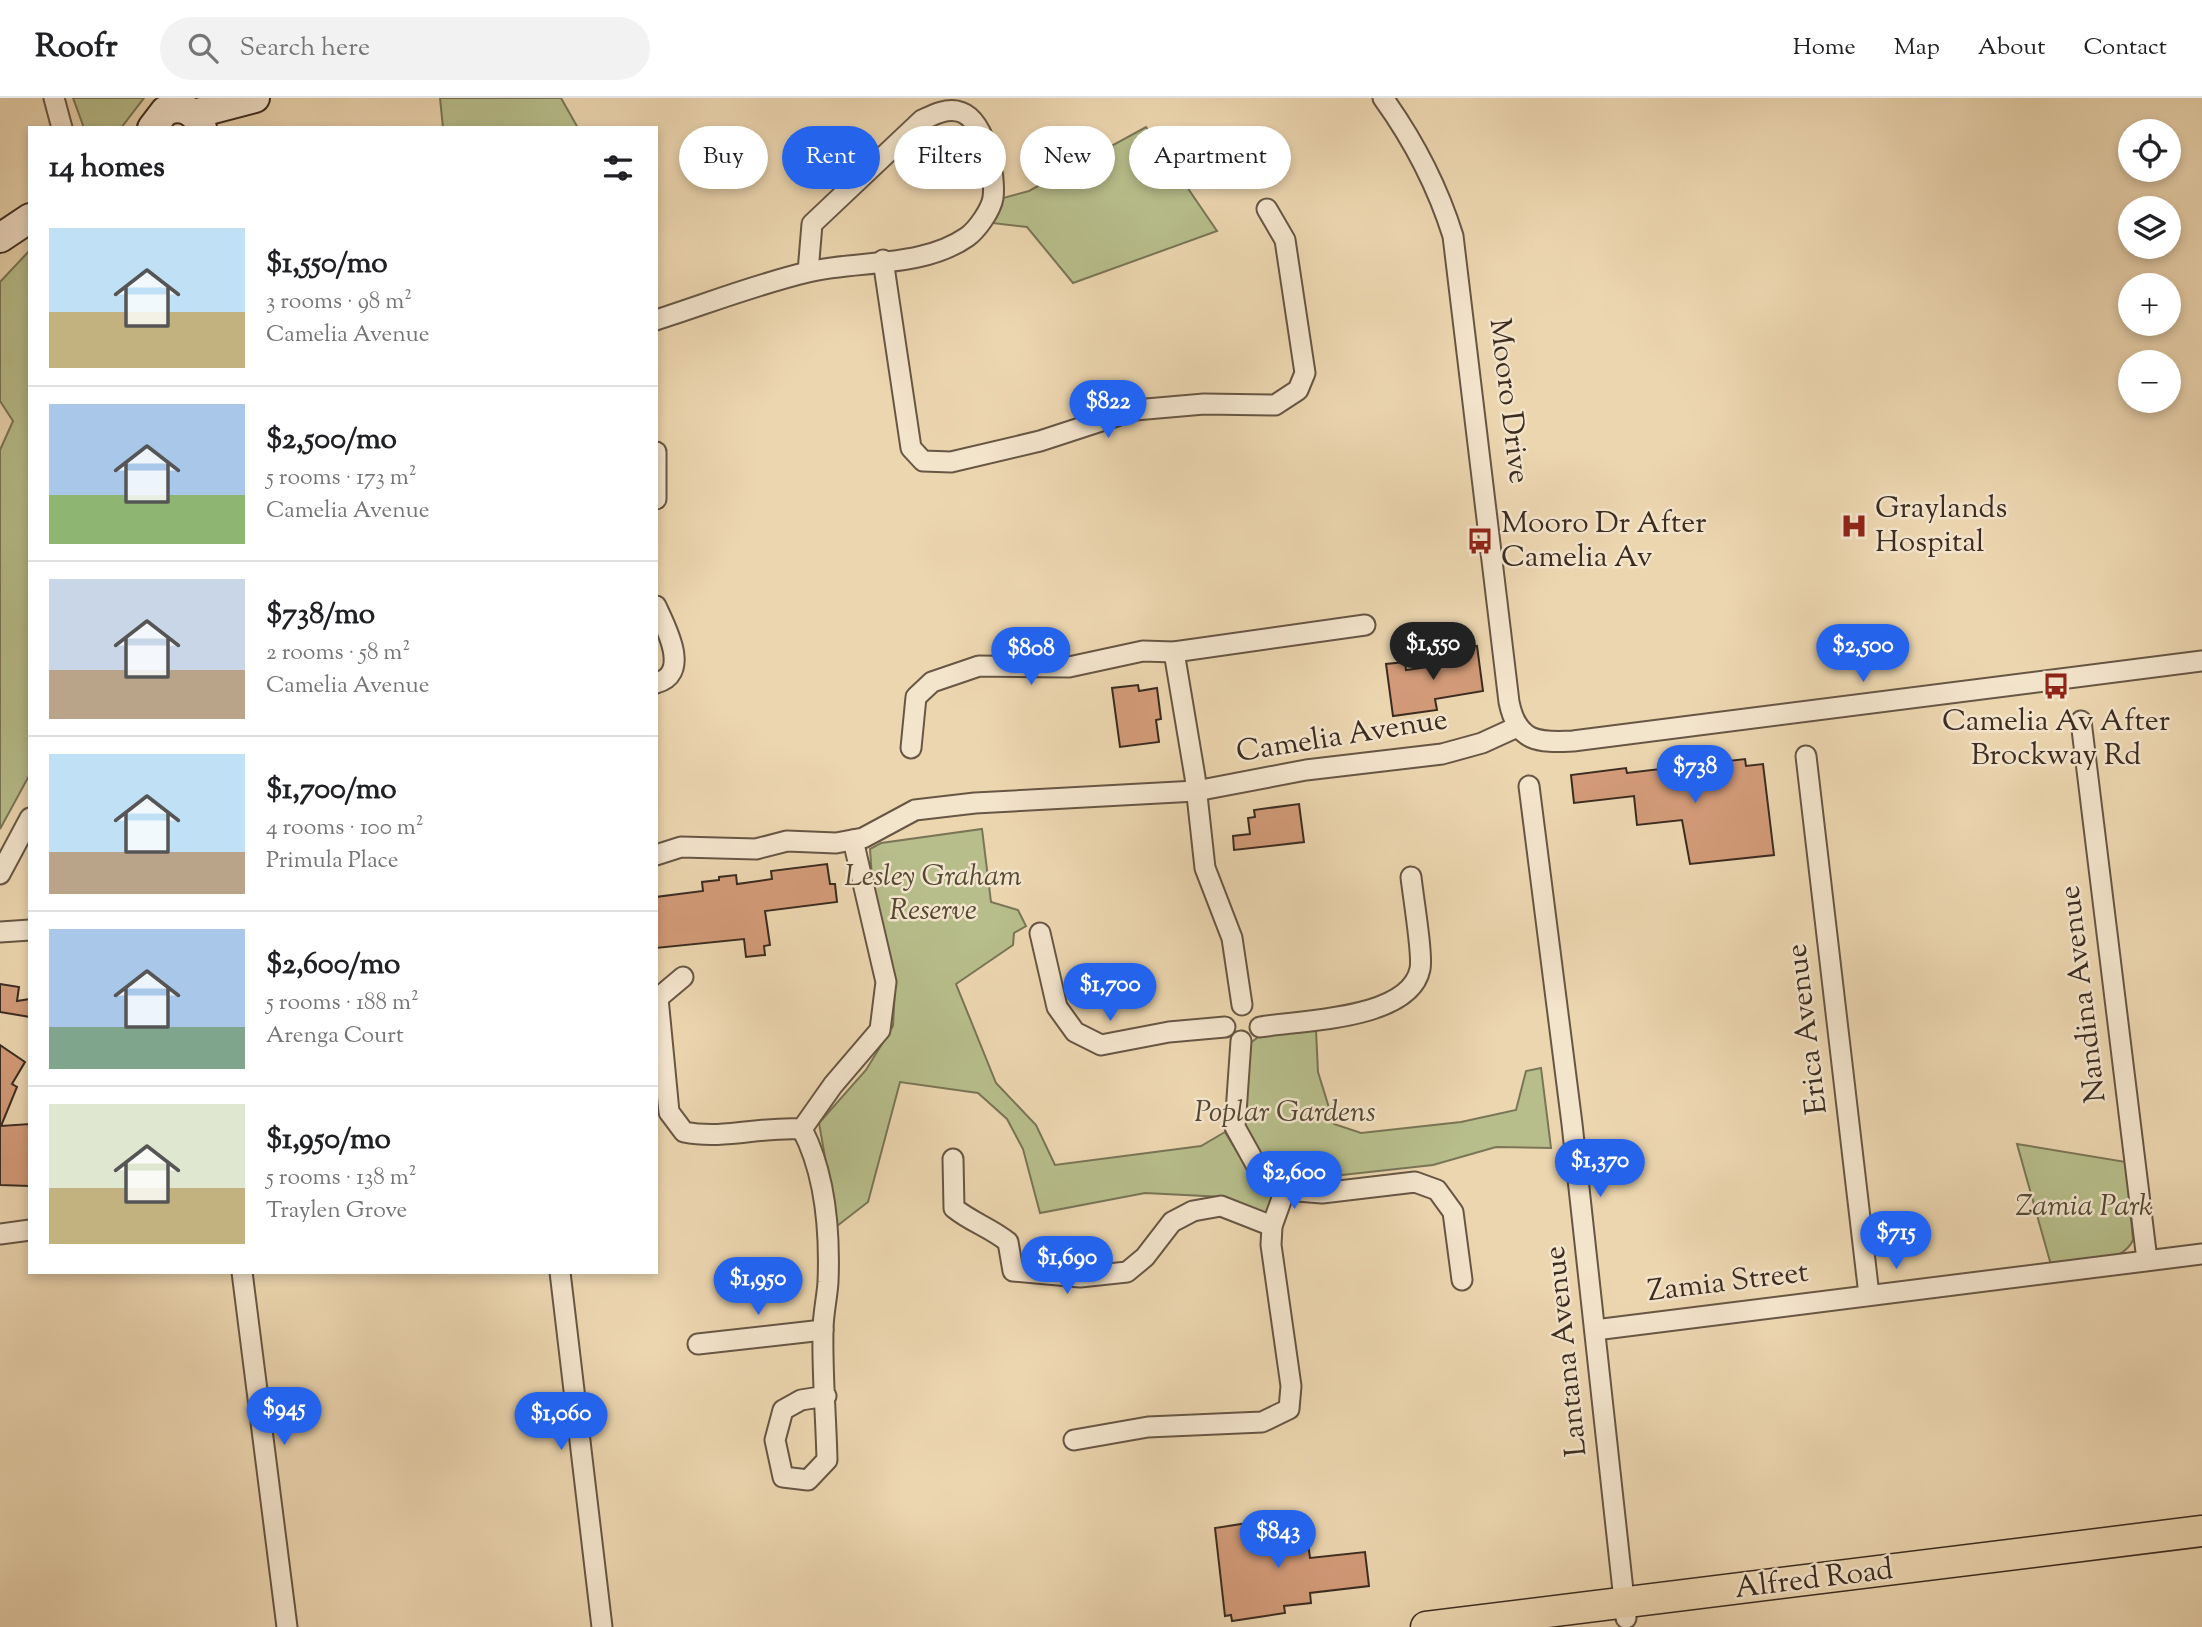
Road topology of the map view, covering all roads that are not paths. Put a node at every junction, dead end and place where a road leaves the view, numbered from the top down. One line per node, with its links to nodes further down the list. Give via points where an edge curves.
1 (54, 98): 7 (street)
2 (1382, 98): 20 (street, Mooro Drive, via 1436,186 1453,236 1509,702)
3 (252, 99): 6 (street)
4 (961, 104): 11 (street, via 987,144 993,196 990,208 969,236 933,255); 12 (street, via 922,120 811,224)
5 (157, 114): 6 (street, via 172,108)
6 (197, 115)
7 (61, 126)
8 (1267, 209): 11 (street, via 1285,240 1305,373 1298,390 1275,405 1204,404 1135,410 1040,441 951,462 923,461 911,448)
9 (28, 219): 10 (street)
10 (0, 238)
11 (883, 260): 12 (street)
12 (808, 272): 13 (street)
13 (658, 319)
14 (658, 611): 18 (street, via 674,650 674,667)
15 (1365, 625): 16 (street)
16 (1174, 652): 21 (street, via 1143,650 1069,667 979,666 932,682 916,697); 24 (street)
17 (2202, 660): 20 (street, via 1573,741 1545,743)
18 (658, 682)
19 (2081, 721): 45 (street, Nandina Avenue)
20 (1517, 727): 24 (street, Camelia Avenue, via 1442,754 1306,770)
21 (911, 748)
22 (1806, 756): 49 (street, Erica Avenue)
23 (1529, 786): 51 (street, Lantana Avenue)
24 (1196, 791): 26 (street, Camelia Avenue, via 915,810); 34 (street, via 1205,868 1232,938)
25 (28, 822): 28 (street)
26 (853, 839): 27 (street, Camelia Avenue, via 787,841 756,849 681,847); 38 (street, via 886,982 880,1030)
27 (658, 854)
28 (0, 874)
29 (1411, 877): 36 (street, via 1420,970 1405,995 1377,1010)
30 (28, 930): 31 (street)
31 (0, 932)
32 (1040, 933): 35 (street, via 1057,1007 1075,1032 1101,1045)
33 (683, 977): 38 (street, via 658,998 669,1112 684,1132 706,1137)
34 (1242, 1005): 35 (street, via 1226,1015); 36 (street, via 1257,1014)
35 (1225, 1027): 37 (street, via 1230,1037)
36 (1260, 1027): 37 (street, via 1254,1037)
37 (1241, 1041): 40 (street, via 1235,1127 1260,1172)
38 (802, 1129): 50 (street, via 813,1150 824,1206 828,1280)
39 (953, 1159): 41 (street, via 954,1208 1008,1241 1013,1271 1080,1277 1127,1272 1172,1222 1193,1211 1221,1206)
40 (1285, 1190): 41 (street); 48 (street, via 1322,1193 1415,1182 1437,1190 1453,1212)
41 (1272, 1226): 54 (street, via 1291,1385 1289,1409 1262,1422 1148,1427)
42 (28, 1230): 43 (street)
43 (0, 1234)
44 (2202, 1254): 45 (street, Zamia Street)
45 (2147, 1260): 49 (street, Zamia Street)
46 (242, 1274): 59 (street)
47 (561, 1274): 60 (street)
48 (1462, 1280)
49 (1869, 1295): 51 (street, Zamia Street)
50 (823, 1330): 52 (street); 53 (street)
51 (1595, 1330): 57 (street, Lantana Avenue)
52 (698, 1344)
53 (825, 1396)
54 (1074, 1440)
55 (2202, 1531): 57 (main road, Alfred Road)
56 (2202, 1547): 57 (main road, Alfred Road)
57 (1625, 1610): 58 (main road, Alfred Road); 62 (main road, Alfred Road)
58 (1516, 1621): 61 (main road, Alfred Road)
59 (287, 1627)
60 (602, 1627)
61 (1426, 1627)
62 (1563, 1627)

